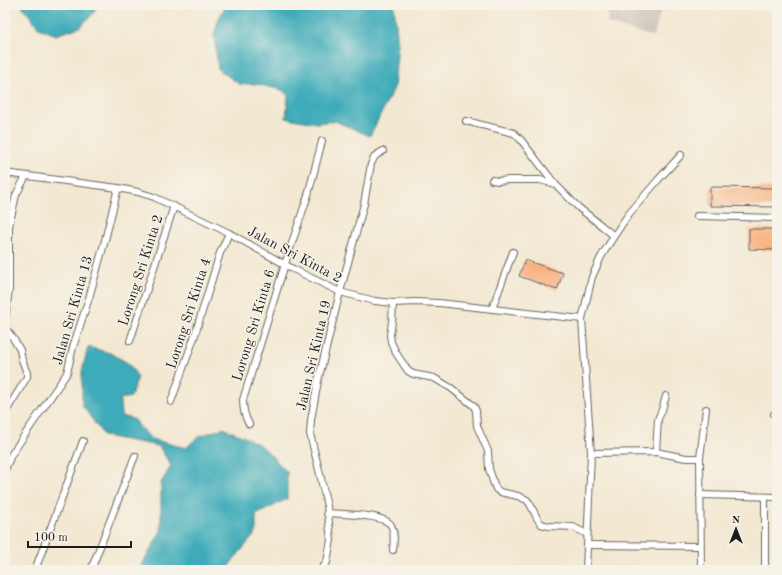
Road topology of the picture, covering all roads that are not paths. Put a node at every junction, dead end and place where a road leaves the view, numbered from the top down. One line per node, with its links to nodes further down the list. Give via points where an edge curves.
1 (466, 121): 8 (street, via 514,133)
2 (322, 141): 17 (street, Lorong Sri Kinta 6, via 308,195)
3 (383, 151): 18 (street, Jalan Sri Kinta 19, via 375,156 371,164 364,204)
4 (681, 155): 14 (street, via 628,215)
5 (5, 173): 6 (street, Jalan Sri Kinta 2)
6 (26, 176): 9 (street, Jalan Sri Kinta 2); 15 (street, via 16,195)
7 (492, 180): 8 (street, via 540,180)
8 (555, 184): 14 (street, via 579,208)
9 (118, 188): 10 (street, Jalan Sri Kinta 2, via 154,197); 35 (street, Jalan Sri Kinta 13, via 67,374)
10 (174, 206): 13 (street, Jalan Sri Kinta 2); 24 (street, Lorong Sri Kinta 2)
11 (697, 216): 12 (street)
12 (777, 218)
13 (229, 233): 17 (street, Jalan Sri Kinta 2); 26 (street, Lorong Sri Kinta 4)
14 (614, 236): 21 (street, via 592,277)
15 (7, 244): 22 (street, via 9,289)
16 (513, 252): 20 (street)
17 (285, 264): 18 (street, Jalan Sri Kinta 2); 29 (street, Lorong Sri Kinta 6, via 243,400 243,409)
18 (340, 292): 19 (street, Jalan Sri Kinta 2); 39 (street, Jalan Sri Kinta 19, via 318,381 310,434)
19 (393, 303): 20 (street, Jalan Sri Kinta 2, via 439,303); 40 (street, via 390,335 396,353 408,371 434,378 474,406 477,426 488,451 489,469 496,489 526,500 541,524 573,527)
20 (492, 309): 21 (street, Jalan Sri Kinta 2)
21 (582, 319): 32 (street)
22 (5, 320)
23 (5, 328): 28 (street, via 20,350 27,373)
24 (130, 342)
25 (666, 396): 31 (street, via 658,419)
26 (171, 402)
27 (706, 409): 34 (street)
28 (6, 411)
29 (249, 424)
30 (83, 441): 44 (street)
31 (656, 452): 32 (street); 34 (street)
32 (591, 453): 40 (street)
33 (135, 456): 45 (street)
34 (700, 458): 36 (street)
35 (5, 467)
36 (700, 495): 37 (street); 42 (street)
37 (765, 497): 38 (street); 49 (street)
38 (777, 497)
39 (327, 513): 43 (street, via 383,519 390,524 393,531); 46 (street, Jalan Sri Kinta 19, via 331,540 327,562)
40 (587, 534): 41 (street)
41 (586, 545): 42 (street); 47 (street)
42 (700, 546): 48 (street)
43 (393, 550)
44 (35, 570)
45 (91, 570)
46 (321, 570)
47 (586, 570)
48 (701, 570)
49 (765, 570)

